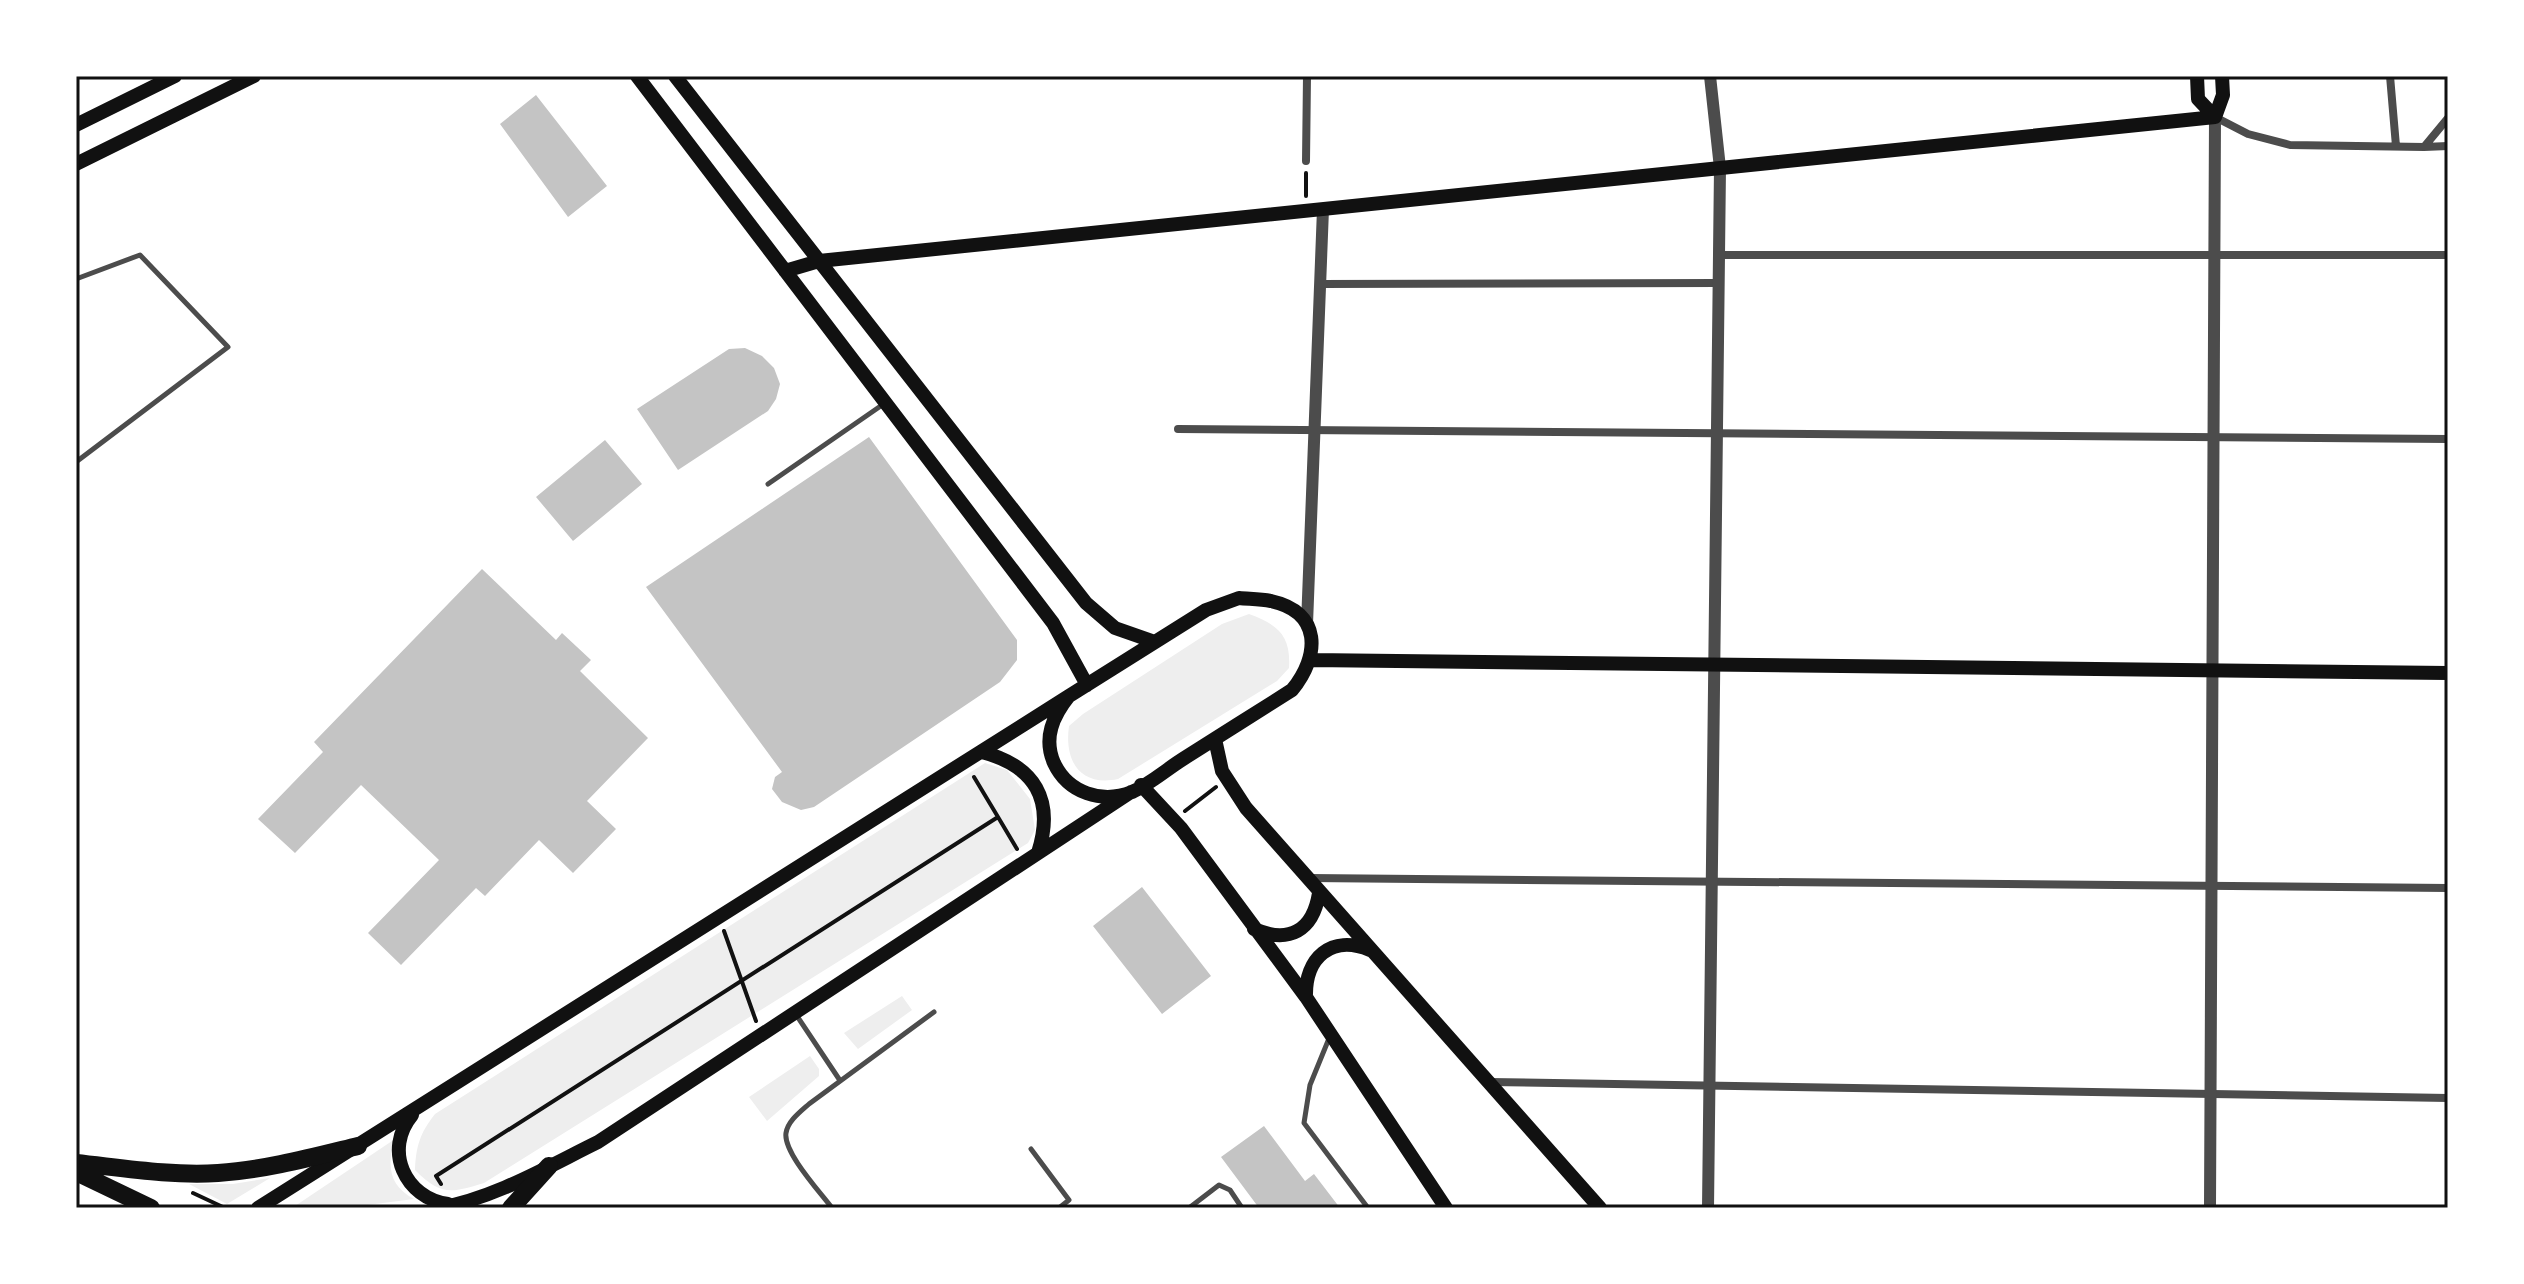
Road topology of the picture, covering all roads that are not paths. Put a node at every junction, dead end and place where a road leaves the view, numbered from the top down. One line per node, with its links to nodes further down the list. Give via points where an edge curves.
1 (175, 76): 12 (main road)
2 (254, 76): 17 (main road)
3 (637, 76): 24 (main road)
4 (675, 76): 23 (main road)
5 (1307, 76): 16 (street)
6 (1710, 76): 18 (street)
7 (2197, 76): 10 (main road, via 2198,99)
8 (2222, 76): 10 (main road, via 2223,95)
9 (2390, 76): 13 (street)
10 (2215, 117): 13 (street, via 2248,134 2290,145); 18 (main road); 21 (street)
11 (2448, 118): 15 (street)
12 (76, 125)
13 (2396, 146): 15 (street)
14 (2448, 146): 15 (street)
15 (2424, 147)
16 (1306, 161)
17 (76, 164)
18 (1720, 168): 19 (main road); 20 (street)
19 (1323, 209): 23 (main road); 27 (street)
20 (1718, 255): 21 (street); 26 (street)
21 (2215, 255): 22 (street); 32 (street)
22 (2448, 255)
23 (819, 261): 24 (main road); 37 (main road, via 1086,603 1115,628)
24 (785, 271): 28 (main road)
25 (76, 279): 34 (lane, via 140,255 228,347)
26 (1718, 283): 27 (street); 31 (street)
27 (1320, 284): 30 (street)
28 (885, 403): 35 (lane); 42 (main road, via 1053,623)
29 (1178, 429): 30 (street)
30 (1314, 430): 31 (street); 36 (street)
31 (1717, 433): 32 (street); 39 (street)
32 (2214, 437): 33 (street); 40 (street)
33 (2448, 439)
34 (76, 462)
35 (768, 484)
36 (1307, 624): 37 (main road, via 1273,602 1239,598 1206,610); 38 (main road)
37 (1155, 642): 42 (main road)
38 (1311, 660): 39 (main road); 44 (main road, via 1292,690)
39 (1714, 664): 40 (main road); 49 (street)
40 (2213, 670): 41 (main road); 50 (street)
41 (2448, 673)
42 (1087, 685): 43 (main road)
43 (1069, 696): 45 (main road); 46 (main road, via 1050,736 1054,763 1064,778 1095,796)
44 (1215, 739): 46 (main road); 48 (main road, via 1226,779)
45 (982, 752): 47 (main road, via 1004,758 1037,788 1045,831); 64 (main road)
46 (1136, 789): 47 (main road); 53 (main road, via 1173,819)
47 (1038, 853): 56 (main road)
48 (1308, 878): 49 (street); 52 (main road)
49 (1712, 881): 50 (street); 61 (street)
50 (2212, 886): 51 (street); 62 (street)
51 (2448, 888)
52 (1319, 893): 53 (main road, via 1316,911 1289,935 1271,936); 54 (main road)
53 (1253, 928): 55 (main road)
54 (1374, 951): 55 (main road, via 1358,945 1325,951 1312,964); 60 (main road)
55 (1306, 997): 58 (main road)
56 (795, 1012): 59 (lane); 68 (main road, via 598,1142)
57 (934, 1012): 59 (lane)
58 (1330, 1035): 78 (lane, via 1310,1085 1304,1123); 79 (main road)
59 (839, 1079): 74 (lane, via 795,1116 786,1131 786,1146)
60 (1489, 1082): 61 (street); 80 (main road)
61 (1710, 1086): 62 (street); 81 (street)
62 (2211, 1094): 63 (street); 82 (street)
63 (2448, 1098)
64 (417, 1109): 65 (main road); 70 (main road, via 405,1124 399,1161 418,1193)
65 (358, 1146): 67 (highway, via 218,1173); 72 (main road)
66 (1031, 1149): 75 (lane, via 1069,1200)
67 (76, 1163)
68 (549, 1166): 70 (main road); 73 (highway)
69 (76, 1172): 71 (highway)
70 (447, 1207)
71 (151, 1208)
72 (258, 1208)
73 (511, 1208)
74 (832, 1208)
75 (1059, 1208)
76 (1189, 1208): 77 (lane, via 1219,1185 1230,1190)
77 (1242, 1208)
78 (1368, 1208)
79 (1446, 1208)
80 (1600, 1208)
81 (1708, 1208)
82 (2210, 1208)

